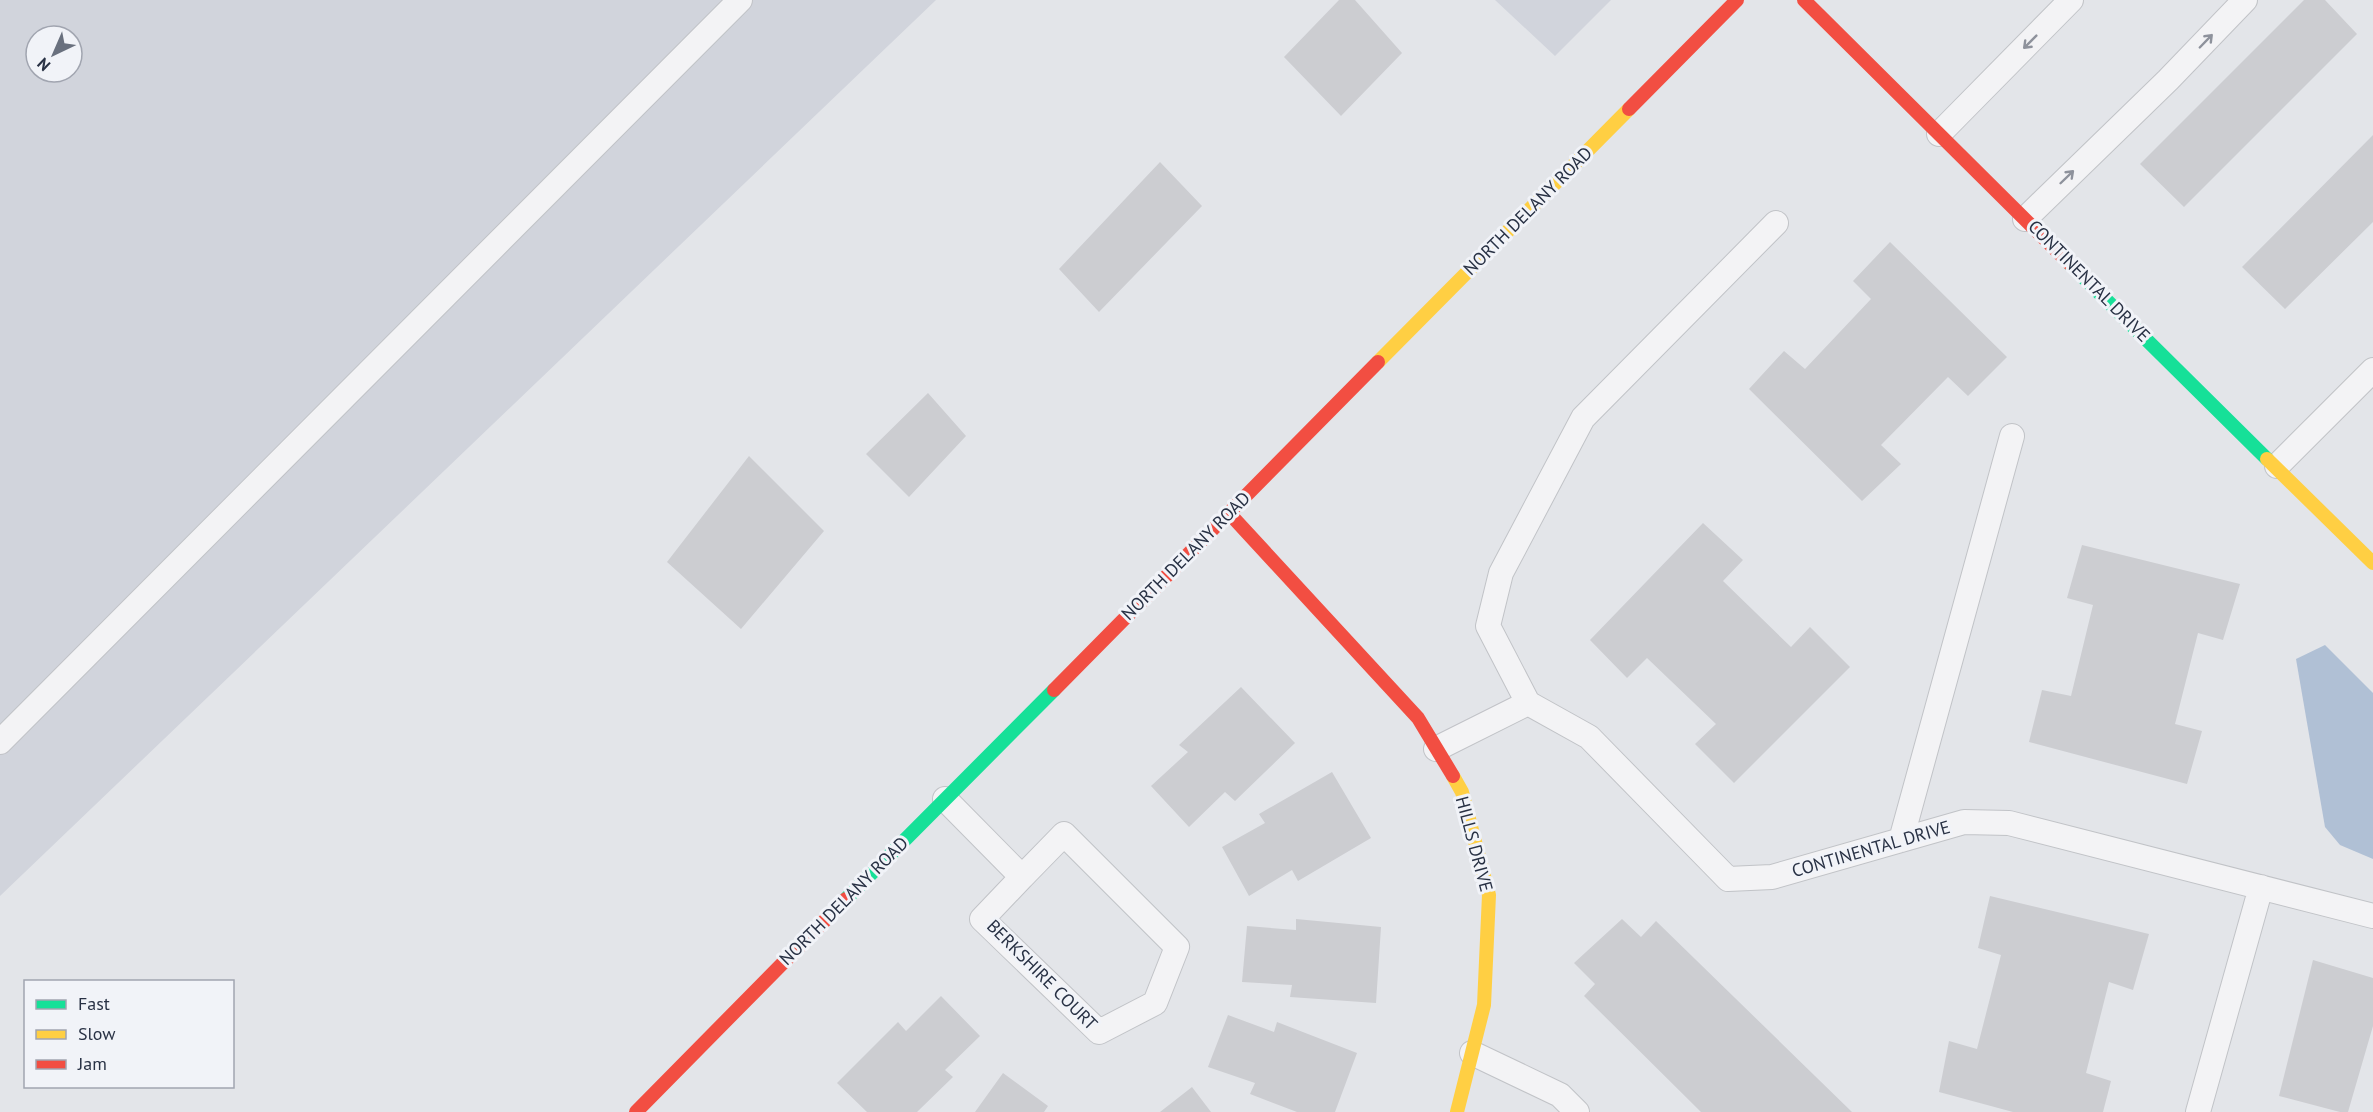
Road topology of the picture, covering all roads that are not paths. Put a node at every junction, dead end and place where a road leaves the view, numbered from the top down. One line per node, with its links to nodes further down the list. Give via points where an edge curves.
1 (740, 0): 15 (lane)
2 (1737, 0): 12 (street, NORTH DELANY ROAD)
3 (1804, 0): 6 (street, CONTINENTAL DRIVE)
4 (2071, 0): 6 (lane, one-way to 6)
5 (2245, 0): 7 (lane, one-way to 5)
6 (1939, 134): 7 (street, CONTINENTAL DRIVE)
7 (2025, 219): 11 (street, CONTINENTAL DRIVE)
8 (1776, 224): 14 (lane, via 1583,418 1501,573 1488,626)
9 (2373, 370): 11 (lane)
10 (2012, 436): 18 (lane)
11 (2277, 466): 13 (street, CONTINENTAL DRIVE)
12 (1229, 513): 16 (street, HILLS DRIVE, via 1418,718); 17 (street, NORTH DELANY ROAD)
13 (2373, 563)
14 (1528, 704): 16 (lane); 18 (lane, CONTINENTAL DRIVE, via 1589,737 1728,879 1772,877)
15 (0, 742)
16 (1436, 749): 22 (street, HILLS DRIVE, via 1462,792 1489,895 1484,1005)
17 (945, 799): 19 (lane); 23 (street, NORTH DELANY ROAD)
18 (1901, 840): 20 (lane, CONTINENTAL DRIVE, via 1964,822 2009,823)
19 (1022, 877): 19 (lane, BERKSHIRE COURT, via 982,919 1099,1032 1155,1003 1177,947 1064,834)
20 (2261, 887): 21 (lane, CONTINENTAL DRIVE); 26 (lane)
21 (2373, 916)
22 (1472, 1053): 24 (street, HILLS DRIVE); 25 (lane, via 1560,1095)
23 (636, 1112)
24 (1457, 1112)
25 (1577, 1112)
26 (2198, 1112)

